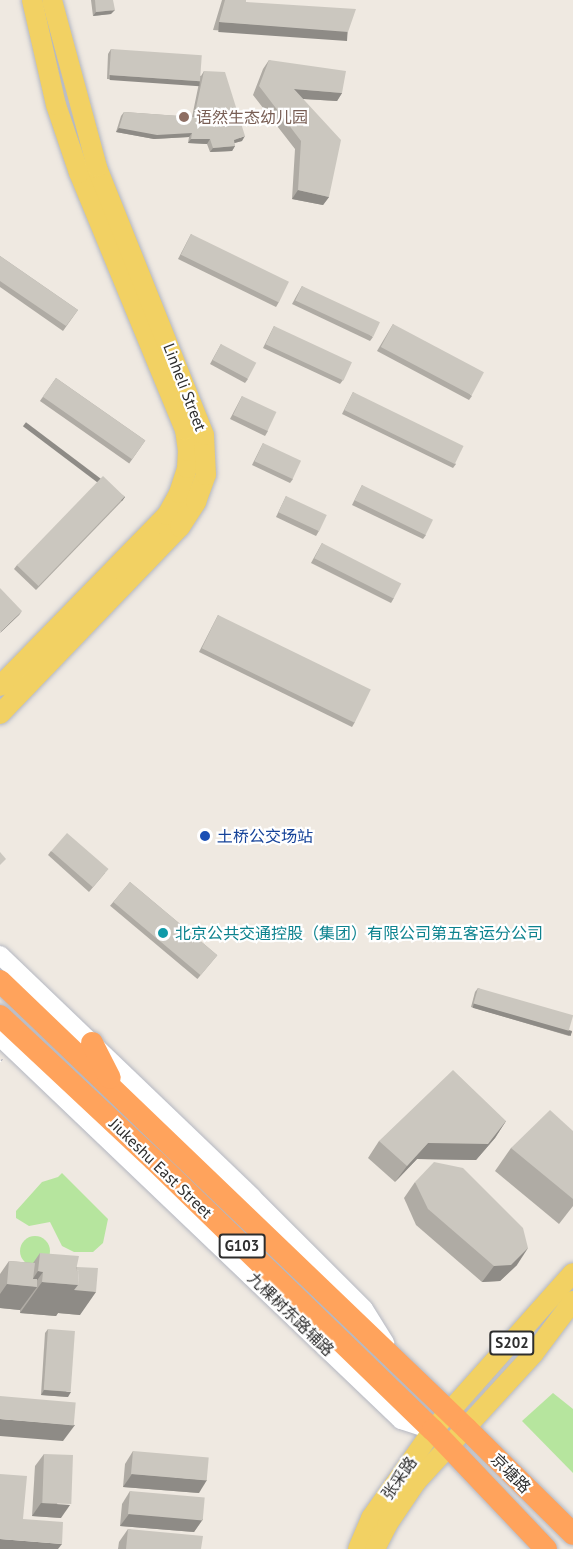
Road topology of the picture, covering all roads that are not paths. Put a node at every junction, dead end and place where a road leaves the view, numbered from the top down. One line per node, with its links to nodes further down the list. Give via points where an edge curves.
1 (32, 0): 3 (main road, Linheli Street, via 56,105 85,191 185,430 188,451 179,493 167,515)
2 (52, 0): 4 (main road, Linheli Street, via 97,167 204,435 206,475 196,502 180,527)
3 (0, 686)
4 (0, 714)
5 (0, 955): 9 (street)
6 (0, 981): 11 (highway, Jiukeshu East Street / G103)
7 (0, 1016): 10 (highway, Jiukeshu East Street / G103)
8 (0, 1036): 12 (street, 九棵树东路辅路)
9 (92, 1043): 11 (highway); 15 (street, via 364,1309)
10 (50, 1063): 12 (highway); 18 (highway, Jiukeshu East Street / G103)
11 (115, 1090): 15 (highway, Jiukeshu East Street / G103)
12 (60, 1094): 18 (street, 九棵树东路辅路, via 401,1420)
13 (573, 1273): 16 (main road, S202)
14 (573, 1301): 17 (main road, S202, via 534,1353)
15 (396, 1362): 16 (highway, Jiukeshu East Street / G103)
16 (449, 1412): 17 (highway, 京塘路 / G103); 18 (main road, 张采路 / S202)
17 (467, 1429): 19 (main road, 张采路 / S202); 20 (highway, 京塘路 / G103)
18 (433, 1430): 19 (highway, Jiukeshu East Street / G103); 21 (main road, 张采路 / S202, via 371,1518)
19 (449, 1448): 22 (main road, 张采路 / S202, via 416,1482); 23 (highway, 京塘路 / G103)
20 (573, 1534)
21 (358, 1549)
22 (375, 1549)
23 (546, 1549)

